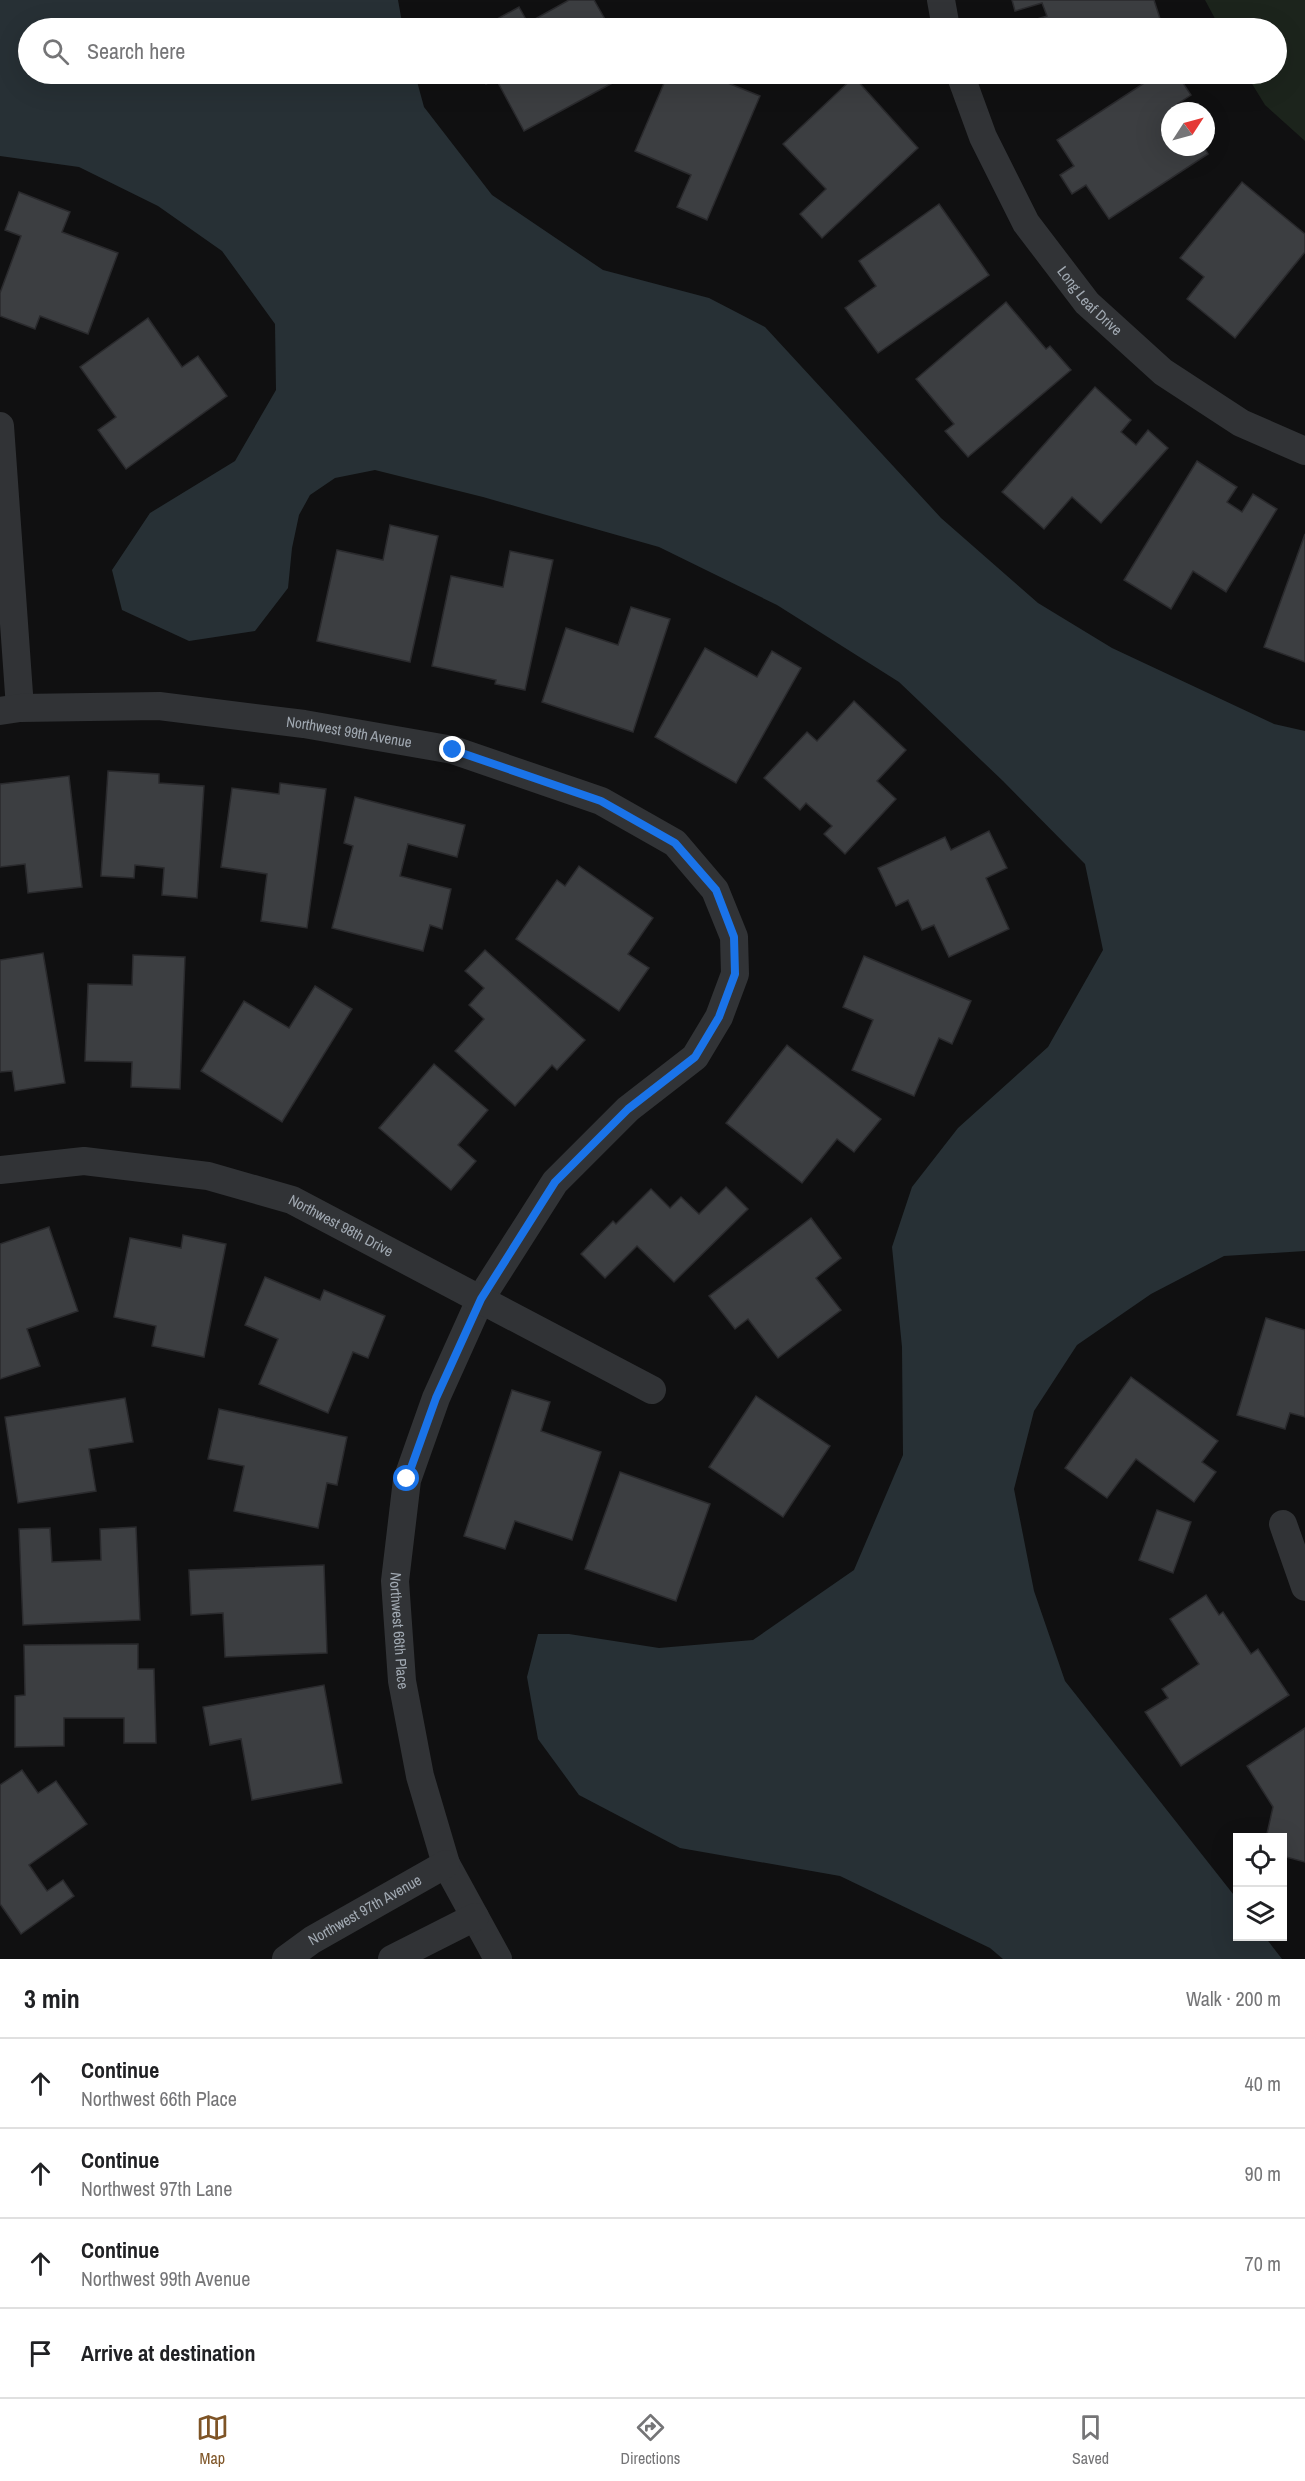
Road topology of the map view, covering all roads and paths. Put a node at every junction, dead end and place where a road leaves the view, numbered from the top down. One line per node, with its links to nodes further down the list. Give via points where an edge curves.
1 (941, 0): 2 (street)
2 (944, 18)
3 (963, 84): 5 (street, Long Leaf Drive, via 982,137 1026,223 1087,303 1163,372 1241,423)
4 (0, 426): 6 (street)
5 (1305, 451)
6 (10, 709): 8 (street, Northwest 99th Avenue, via 159,706 304,724 453,750 601,801 675,843 716,890 734,937 735,974 719,1017 695,1057 628,1109 555,1182)
7 (0, 1170): 8 (street, Northwest 98th Drive, via 84,1161 208,1176 292,1200)
8 (481, 1299): 9 (street, Northwest 98th Drive); 12 (street, Northwest 66th Place, via 436,1398 407,1479 395,1581 402,1681 420,1776)
9 (652, 1390)
10 (1283, 1524): 11 (street)
11 (1305, 1587)
12 (446, 1864): 13 (street, Northwest 66th Place); 14 (street, Northwest 97th Avenue, via 312,1940)
13 (475, 1917): 15 (street); 16 (street, Northwest 66th Place)
14 (286, 1959)
15 (392, 1959)
16 (498, 1959)

